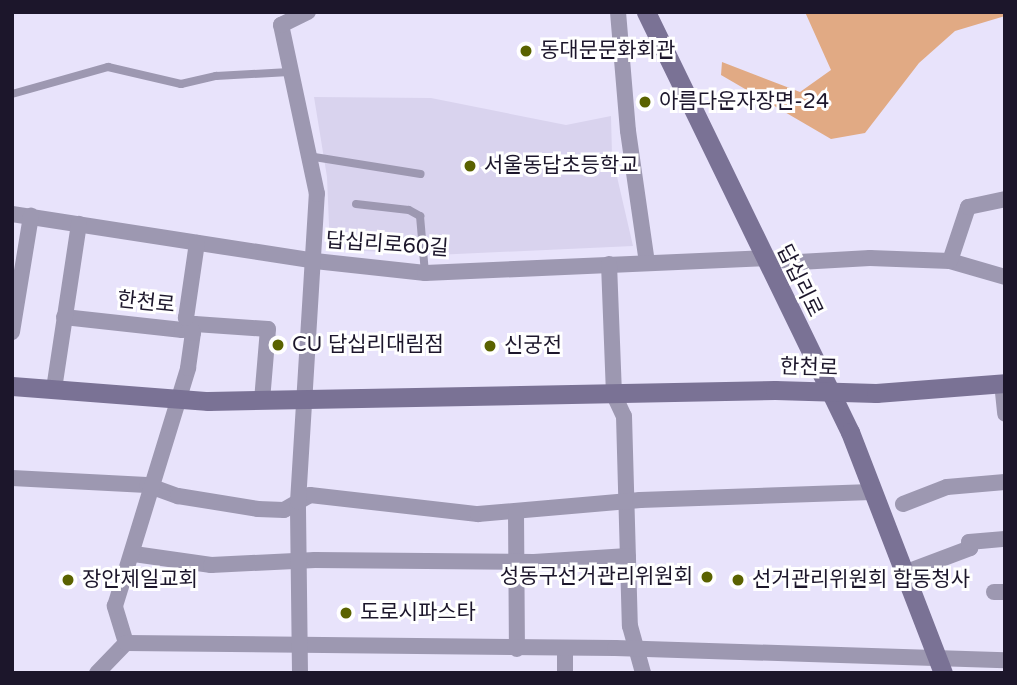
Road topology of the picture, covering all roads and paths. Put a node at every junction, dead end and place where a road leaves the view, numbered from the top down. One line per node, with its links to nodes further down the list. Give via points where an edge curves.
1 (308, 12): 4 (street, via 281,24)
2 (618, 12): 17 (street, via 628,131)
3 (646, 12): 14 (main road, 답십리로)
4 (289, 72): 5 (lane, via 181,83 108,68); 6 (street)
5 (12, 94)
6 (308, 156): 7 (lane); 15 (street, via 317,194)
7 (421, 174)
8 (1005, 200): 16 (street, via 968,207)
9 (356, 204): 19 (lane, via 409,209 420,215)
10 (12, 214): 11 (street, 답십리로60길)
11 (31, 216): 12 (street, 답십리로60길); 23 (street)
12 (79, 224): 13 (street, 답십리로60길); 21 (street)
13 (197, 243): 15 (street, 답십리로60길); 22 (street, via 186,318)
14 (763, 258): 16 (street, 답십리로60길); 17 (street, 답십리로60길); 27 (main road, 답십리로)
15 (315, 261): 19 (street, 답십리로60길); 30 (street)
16 (950, 261): 20 (street, 답십리로60길)
17 (647, 263): 18 (street, 답십리로60길)
18 (608, 264): 19 (street, 답십리로60길); 28 (street)
19 (425, 273)
20 (1005, 277)
21 (64, 317): 22 (street, 한천로, via 182,330); 26 (street)
22 (189, 326): 29 (street, 한천로, via 193,333 188,368); 31 (street, via 268,329)
23 (12, 332)
24 (1003, 383): 27 (main road, 한천로, via 876,393); 32 (street, 한천로)
25 (12, 386): 26 (main road, 한천로)
26 (54, 389): 29 (main road, 한천로)
27 (829, 391): 28 (main road, 한천로); 36 (main road, 답십리로)
28 (614, 395): 30 (main road, 한천로); 38 (street, via 624,416)
29 (177, 399): 31 (main road, 한천로); 35 (street)
30 (304, 399): 31 (main road, 한천로); 37 (street)
31 (262, 400)
32 (1005, 414)
33 (12, 478): 35 (street)
34 (1005, 482): 39 (street, via 947,486)
35 (153, 488): 37 (street, via 258,509 285,510); 42 (street)
36 (872, 492): 38 (street); 46 (main road, 답십리로)
37 (298, 502): 40 (street, via 310,495 431,511); 45 (street)
38 (628, 503): 40 (street); 43 (street)
39 (903, 504)
40 (516, 513): 44 (street)
41 (1005, 539): 46 (street, via 969,542 970,548)
42 (134, 554): 45 (street, via 211,565); 47 (street, via 115,606)
43 (628, 556): 44 (street); 50 (street, via 630,626)
44 (519, 562): 45 (street); 49 (street)
45 (301, 563): 48 (street)
46 (904, 573): 53 (main road, 답십리로)
47 (126, 643): 48 (street); 54 (street)
48 (299, 646): 49 (street); 55 (street)
49 (517, 649): 51 (street)
50 (636, 649): 51 (street); 53 (street); 57 (street)
51 (565, 650): 56 (street)
52 (1005, 660): 53 (street)
53 (940, 666)
54 (97, 673)
55 (300, 673)
56 (565, 673)
57 (643, 673)

